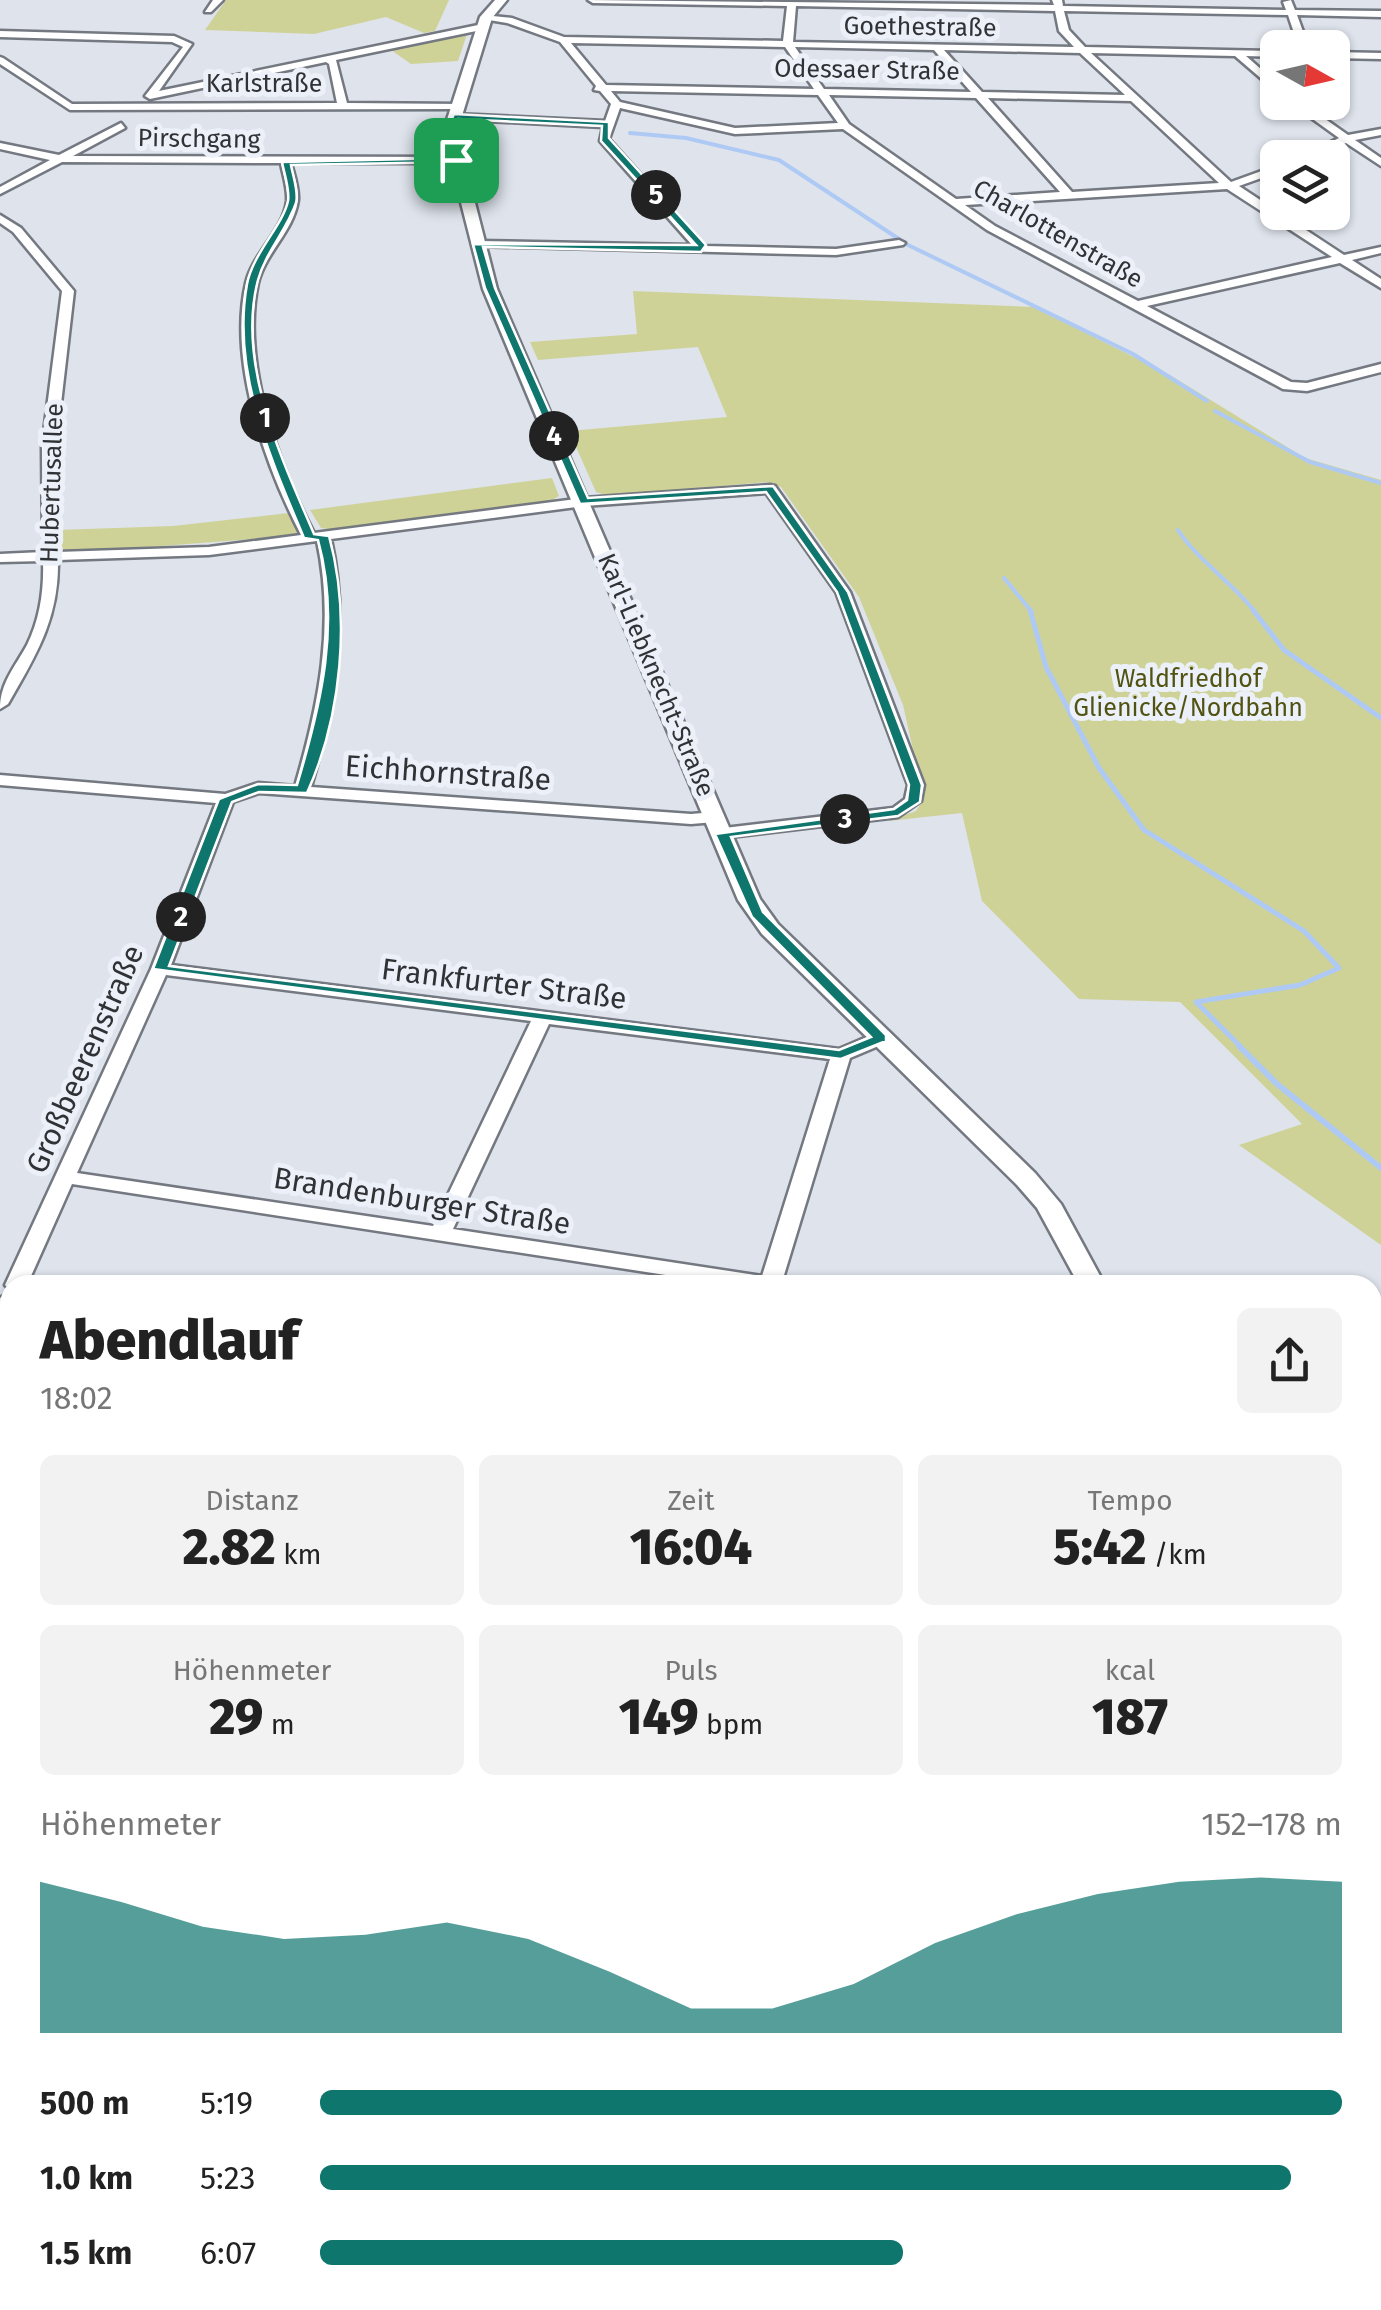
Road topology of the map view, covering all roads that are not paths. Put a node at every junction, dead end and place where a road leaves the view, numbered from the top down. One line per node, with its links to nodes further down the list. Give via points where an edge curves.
1 (218, 0): 8 (street)
2 (501, 0): 11 (street)
3 (593, 0): 5 (street)
4 (1287, 0): 9 (street)
5 (731, 1): 6 (street)
6 (792, 4): 7 (street); 15 (street)
7 (1058, 4): 9 (street); 17 (street, via 1064,31)
8 (208, 10)
9 (1291, 13): 10 (street); 12 (street)
10 (1381, 14)
11 (484, 22): 14 (street, via 509,20); 23 (street); 35 (street, Karl-Liebknecht-Straße)
12 (1297, 30)
13 (0, 34): 25 (street, via 182,42 189,46)
14 (562, 40): 15 (street, Goethestraße); 27 (street)
15 (788, 44): 16 (street, Goethestraße); 28 (street)
16 (936, 47): 17 (street, Goethestraße); 29 (street)
17 (1082, 50): 18 (street, Goethestraße); 31 (street)
18 (1237, 53): 19 (street, Goethestraße); 24 (street)
19 (1260, 54)
20 (1350, 55): 21 (street)
21 (1381, 56)
22 (0, 60): 33 (street, Karlstraße, via 70,108)
23 (328, 60): 26 (street); 34 (street, via 334,62)
24 (1260, 74)
25 (164, 82): 26 (street); 30 (street)
26 (189, 86): 30 (street)
27 (598, 88): 28 (street, Odessaer Straße); 32 (street)
28 (821, 92): 29 (street, Odessaer Straße); 39 (street)
29 (980, 95): 31 (street, Odessaer Straße); 51 (street)
30 (150, 96): 33 (street)
31 (1135, 98): 49 (street)
32 (616, 104): 37 (street); 39 (street, via 734,131)
33 (137, 107): 34 (street, Karlstraße)
34 (343, 107): 35 (street, Karlstraße)
35 (456, 112): 37 (street, Karlstraße); 45 (street, Karl-Liebknecht-Straße, via 450,132)
36 (1317, 120): 41 (street)
37 (606, 124): 56 (street, via 604,139)
38 (121, 126): 44 (street)
39 (845, 126): 52 (street, Charlottenstraße)
40 (1381, 132): 41 (street)
41 (1342, 140)
42 (1350, 145): 47 (street)
43 (0, 146): 44 (street)
44 (61, 160): 46 (street, Pirschgang); 50 (street)
45 (456, 160): 46 (street, Pirschgang); 55 (street, Karl-Liebknecht-Straße)
46 (286, 162): 63 (street, via 292,200 252,283 248,346 271,447)
47 (1381, 163)
48 (1260, 175): 49 (street)
49 (1232, 186): 51 (street); 58 (street)
50 (0, 190)
51 (1066, 193): 52 (street)
52 (956, 202): 60 (street, Charlottenstraße)
53 (0, 218): 65 (street, Hubertusallee, via 68,291 49,447)
54 (899, 243): 56 (street, via 836,252)
55 (478, 244): 56 (street); 62 (street, Karl-Liebknecht-Straße, via 490,288)
56 (701, 249)
57 (1381, 250): 58 (street)
58 (1344, 259): 59 (street); 60 (street)
59 (1381, 284)
60 (1137, 305): 61 (street, Charlottenstraße, via 1288,386)
61 (1381, 368)
62 (584, 502): 63 (street); 70 (street, Karl-Liebknecht-Straße); 70 (street, Eichhornstraße, via 770,489 842,592 916,785 913,802 898,812)
63 (316, 537): 65 (street, via 194,552); 68 (street, via 332,569 336,635 324,717)
64 (0, 558): 65 (street)
65 (48, 558): 66 (street, Hubertusallee, via 51,592 44,616)
66 (0, 704)
67 (0, 780): 69 (street, Eichhornstraße)
68 (302, 790): 69 (street, Eichhornstraße, via 258,788); 70 (street, Eichhornstraße)
69 (226, 799): 71 (street, Großbeerenstraße)
70 (719, 825): 73 (street, Karl-Liebknecht-Straße, via 757,914)
71 (160, 969): 72 (street, Frankfurter Straße); 75 (street, Großbeerenstraße)
72 (541, 1020): 74 (street, Frankfurter Straße); 76 (street)
73 (880, 1038): 74 (street); 80 (street, Karl-Liebknecht-Straße, via 1048,1204)
74 (841, 1055): 79 (street)
75 (65, 1176): 76 (street, Brandenburger Straße); 77 (street, Großbeerenstraße)
76 (440, 1234): 78 (street, Brandenburger Straße)
77 (20, 1275)
78 (711, 1275)
79 (773, 1275)
80 (1087, 1275)

